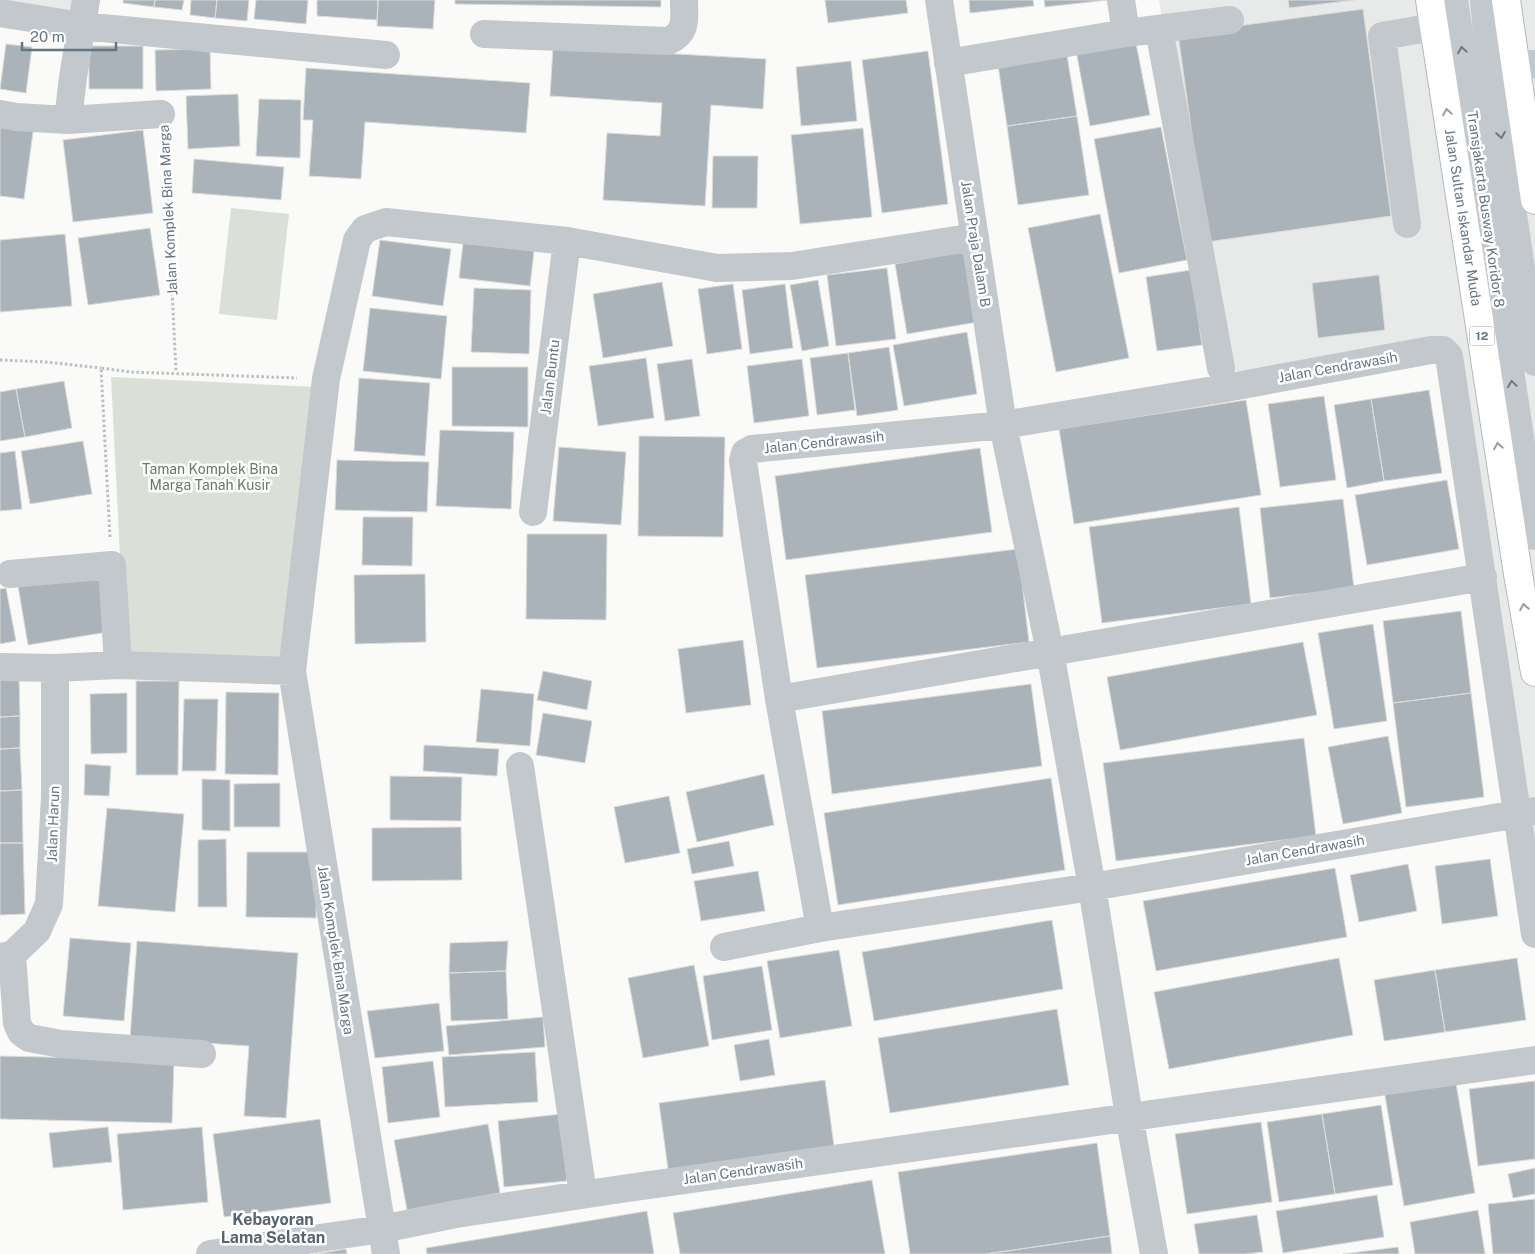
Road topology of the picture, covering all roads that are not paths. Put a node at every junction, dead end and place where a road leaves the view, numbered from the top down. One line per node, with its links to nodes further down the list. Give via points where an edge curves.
1 (86, 0): 11 (street)
2 (684, 0): 15 (street, via 684,26 668,41)
3 (939, 0): 17 (street, Jalan Praja Dalam B)
4 (1121, 0): 14 (street)
5 (1430, 0): 12 (highway, Jalan Sultan Iskandar Muda / 12)
6 (1454, 0): 30 (street, Transjakarta Busway Koridor 8, one-way to 6)
7 (1484, 0): 26 (street, Transjakarta Busway Koridor 8, one-way to 26, via 1489,54)
8 (1506, 0): 18 (highway)
9 (0, 12): 11 (street)
10 (1230, 20): 13 (street)
11 (81, 26): 16 (street); 21 (street)
12 (1434, 27): 23 (street, via 1382,36); 38 (highway, Jalan Sultan Iskandar Muda / 12, one-way to 12)
13 (1159, 29): 14 (street); 27 (street)
14 (1126, 33): 17 (street)
15 (484, 34)
16 (386, 55)
17 (948, 63): 24 (street, Jalan Praja Dalam B)
18 (1525, 64): 22 (highway)
19 (0, 114): 21 (street, Jalan Komplek Bina Marga)
20 (161, 114): 21 (street, Jalan Komplek Bina Marga)
21 (68, 120)
22 (1535, 200)
23 (1406, 224)
24 (976, 237): 25 (street, Jalan Komplek Bina Marga, via 792,266 717,268); 28 (street, Jalan Praja Dalam B)
25 (567, 242): 29 (street, Jalan Buntu); 37 (street, Jalan Komplek Bina Marga, via 386,222 365,229 357,240 326,379)
26 (1535, 362)
27 (1221, 368)
28 (1003, 425): 32 (street, Jalan Cendrawasih, via 1443,350 1449,356); 33 (street); 39 (street, Jalan Cendrawasih, via 752,449 745,453 743,461)
29 (533, 512)
30 (1535, 536)
31 (10, 574): 35 (street, via 112,565)
32 (1482, 577): 33 (street); 41 (street, Jalan Cendrawasih)
33 (1050, 652): 39 (street); 42 (street)
34 (0, 666): 36 (street)
35 (118, 666): 36 (street); 37 (street)
36 (55, 668): 46 (street, Jalan Harun, via 55,797 49,904 37,931)
37 (292, 671): 51 (street, Jalan Komplek Bina Marga)
38 (1535, 672)
39 (780, 699): 43 (street, Jalan Cendrawasih)
40 (520, 766): 50 (street)
41 (1526, 812): 42 (street, Jalan Cendrawasih); 44 (street, Jalan Cendrawasih)
42 (1092, 887): 43 (street, Jalan Cendrawasih); 49 (street)
43 (820, 928): 45 (street, Jalan Cendrawasih)
44 (1535, 934)
45 (724, 947)
46 (6, 956): 47 (street, via 17,1023 29,1038 61,1044)
47 (202, 1054)
48 (1535, 1060): 49 (street, Jalan Cendrawasih)
49 (1129, 1116): 50 (street, Jalan Cendrawasih); 53 (street)
50 (583, 1194): 51 (street, Jalan Cendrawasih, via 456,1214)
51 (384, 1242): 52 (street, Jalan Cendrawasih)
52 (210, 1254)
53 (1154, 1254)

